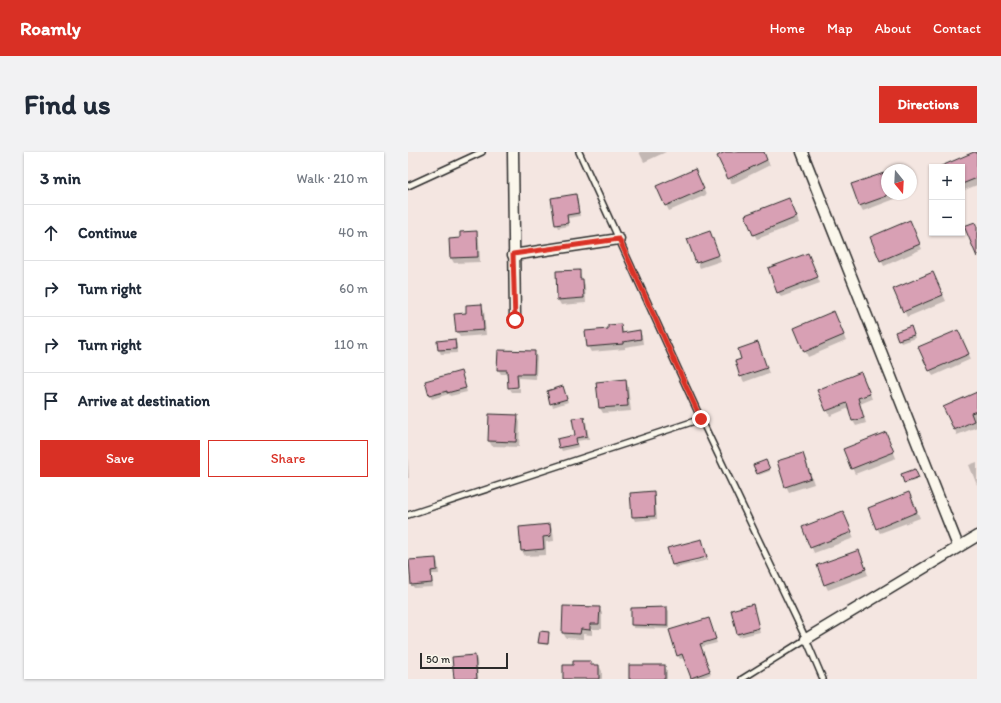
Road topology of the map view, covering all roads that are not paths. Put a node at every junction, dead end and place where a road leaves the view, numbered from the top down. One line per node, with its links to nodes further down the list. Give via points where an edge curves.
1 (482, 152): 5 (lane)
2 (513, 152): 7 (street)
3 (579, 152): 6 (lane)
4 (802, 152): 12 (street)
5 (408, 186)
6 (619, 239): 7 (street); 9 (lane)
7 (513, 254): 8 (street)
8 (515, 320)
9 (701, 419): 10 (lane); 13 (lane)
10 (408, 515)
11 (977, 536): 12 (street)
12 (958, 546): 13 (street)
13 (806, 638): 14 (lane); 15 (lane)
14 (742, 679)
15 (823, 679)

